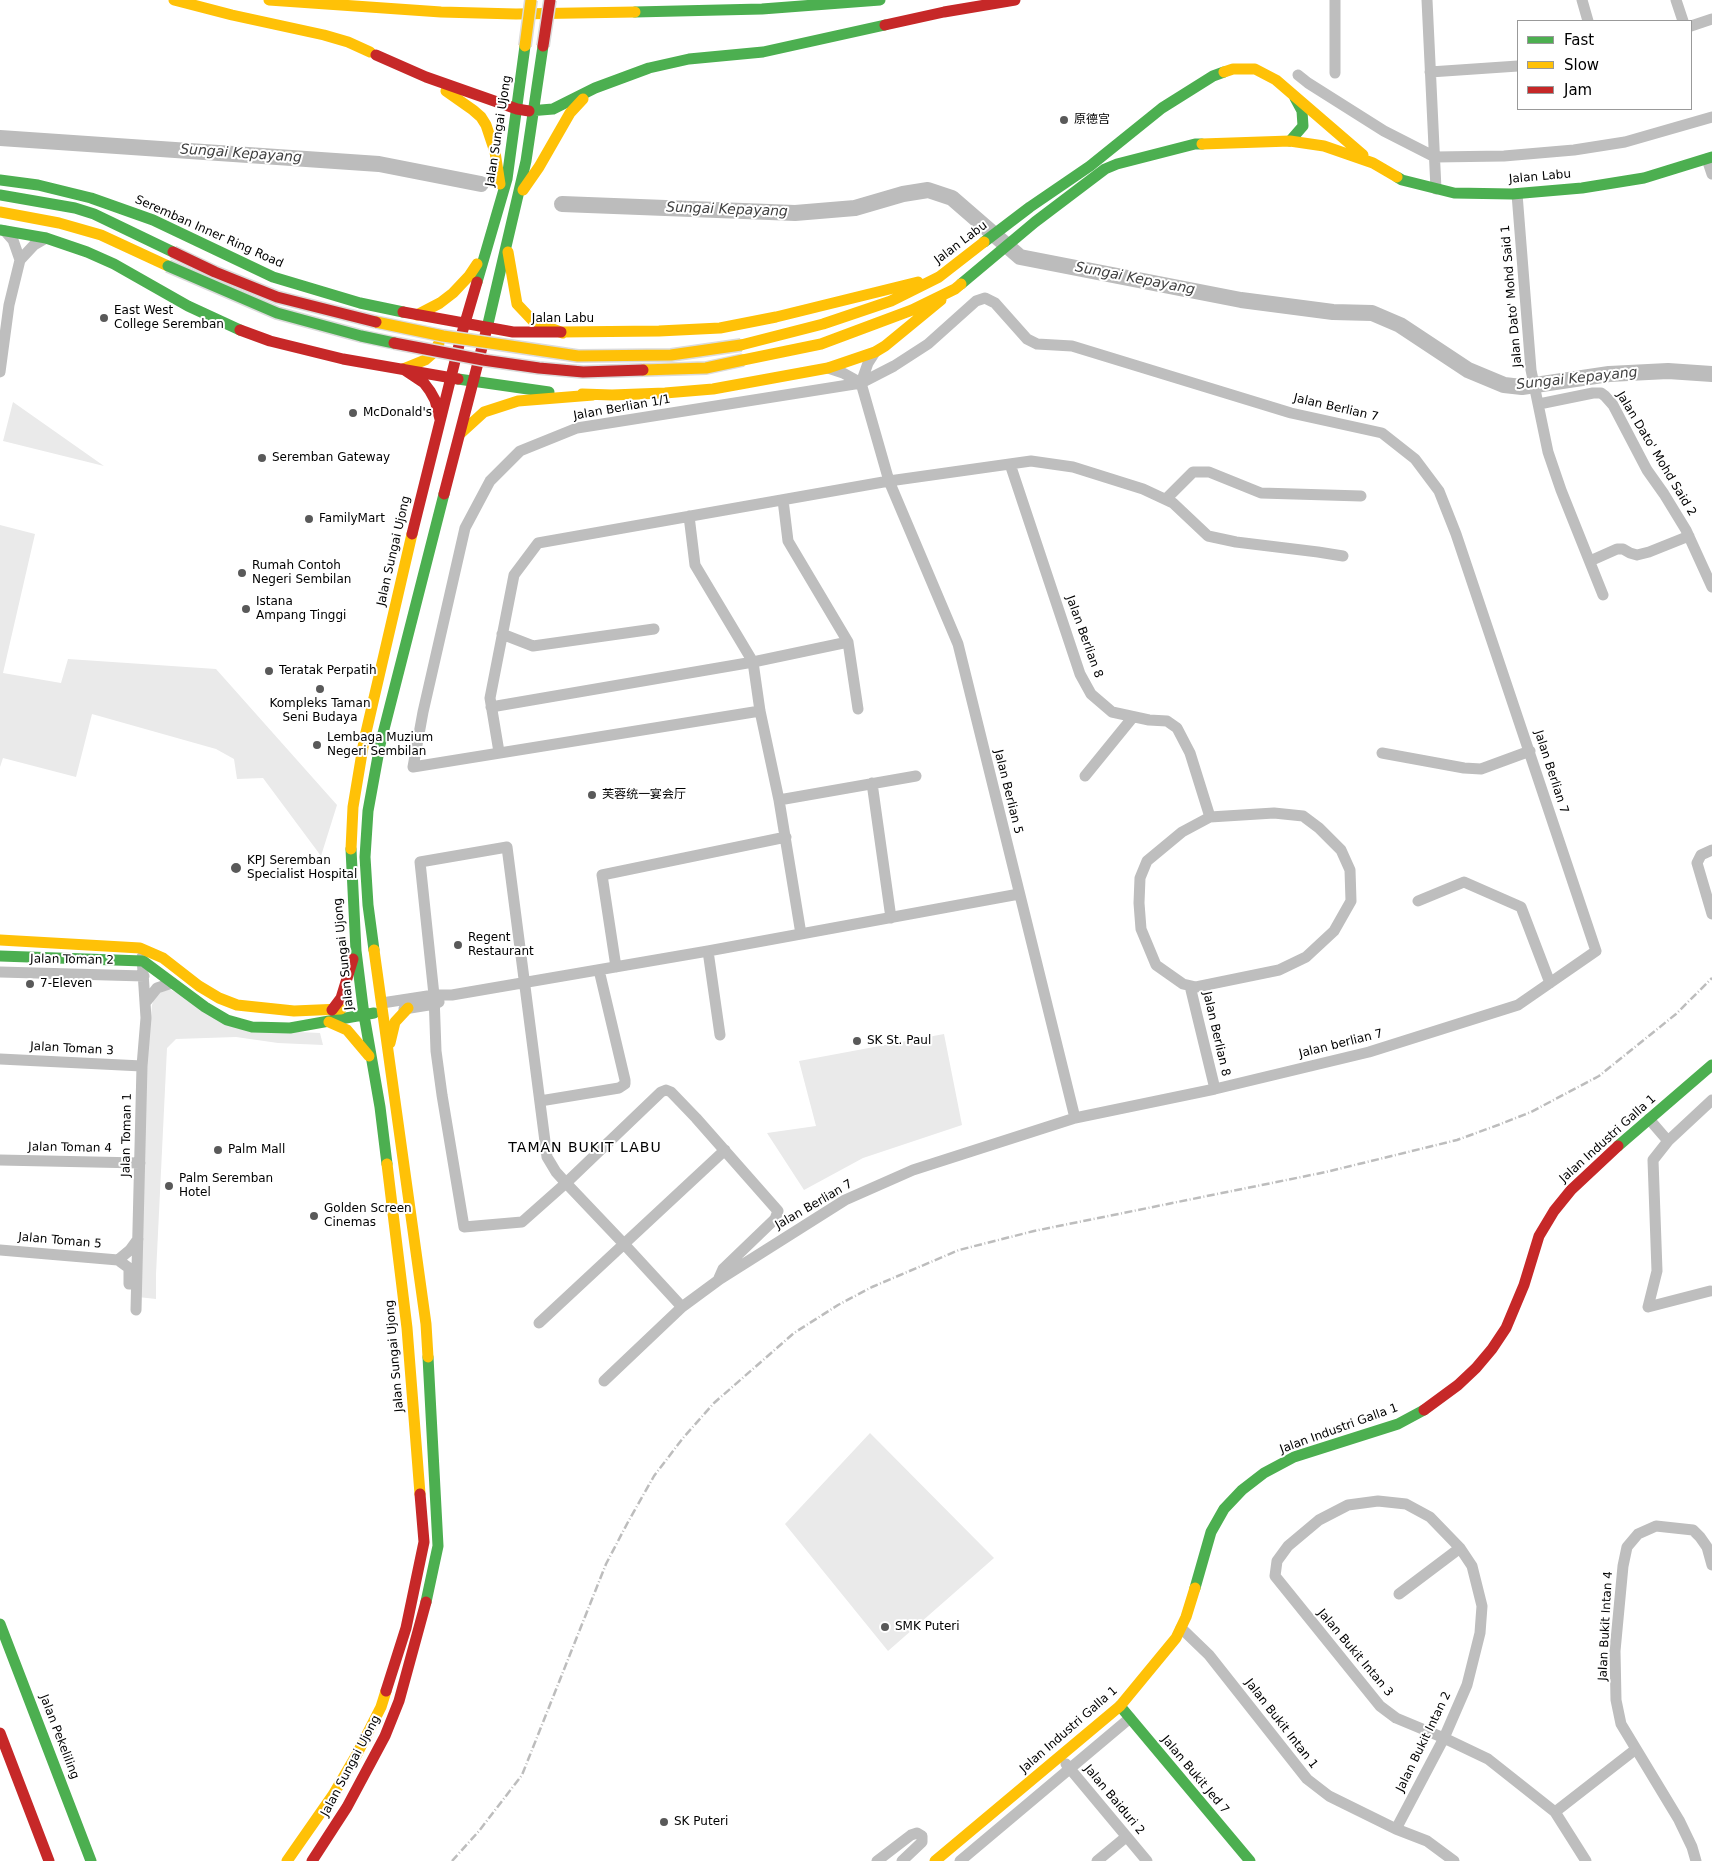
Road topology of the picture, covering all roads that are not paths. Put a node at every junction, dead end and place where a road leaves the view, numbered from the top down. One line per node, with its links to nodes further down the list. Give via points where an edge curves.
1 (174, 0): 19 (main road, via 348,42)
2 (269, 0): 5 (main road, via 516,14 762,9)
3 (531, 0): 22 (main road, Jalan Sungai Ujong, bridge)
4 (550, 0): 23 (main road, Jalan Sungai Ujong, bridge)
5 (880, 0)
6 (1016, 0): 20 (main road, via 944,12 789,48 689,59 649,68)
7 (1335, 0): 17 (street)
8 (1427, 0): 16 (street)
9 (1582, 0): 12 (street)
10 (1676, 0): 13 (street)
11 (1712, 19): 14 (street)
12 (1588, 20)
13 (1683, 20)
14 (1692, 26)
15 (1517, 66): 16 (street)
16 (1430, 72): 26 (street)
17 (1334, 74)
18 (1298, 75): 26 (street, via 1384,131)
19 (426, 77): 22 (main road); 31 (main road, via 481,117 495,152)
20 (596, 88): 23 (main road, via 553,109); 33 (main road, via 570,113 539,167)
21 (1294, 95): 25 (main road, via 1302,111 1303,126); 28 (main road, Jalan Labu); 42 (main road, Jalan Labu, via 1276,80 1255,70 1233,69 1213,76 1162,108 1090,166 1030,207)
22 (517, 110): 23 (main road); 31 (main road, Jalan Sungai Ujong)
23 (533, 112): 33 (main road, Jalan Sungai Ujong)
24 (1712, 117): 26 (street, via 1625,142 1574,150)
25 (1290, 141): 28 (main road, Jalan Labu, via 1324,146); 43 (main road, Jalan Labu, via 1195,144 1117,164 1094,175)
26 (1435, 157): 32 (street)
27 (1710, 158): 29 (street); 34 (main road, Jalan Labu, via 1644,178)
28 (1373, 163): 32 (main road, Jalan Labu, via 1402,180)
29 (1712, 174)
30 (0, 180): 44 (main road, Seremban Inner Ring Road, via 91,198 153,220 273,277 360,303)
31 (503, 188): 40 (main road, Jalan Sungai Ujong)
32 (1436, 189): 34 (main road, Jalan Labu, via 1454,193)
33 (520, 190): 38 (main road, Jalan Sungai Ujong)
34 (1517, 194): 58 (street, Jalan Dato' Mohd Said 1, via 1531,370)
35 (0, 195): 42 (main road, bridge, via 94,214 215,272 277,297 443,336 578,356 671,355 741,345 832,322 890,301)
36 (0, 212): 43 (main road, bridge, via 101,235 277,313 361,336 483,360 583,372 706,368 821,344 912,310)
37 (2, 231): 39 (main road); 41 (street, via 13,240)
38 (507, 236): 46 (main road, Jalan Sungai Ujong); 47 (main road, via 517,304 534,322)
39 (46, 238): 41 (street); 51 (main road, via 114,264 188,306 243,332 321,354)
40 (485, 254): 44 (main road, via 454,293); 45 (main road, Jalan Sungai Ujong)
41 (20, 260): 52 (street, via 9,305)
42 (939, 277): 47 (main road, Jalan Labu, via 720,328)
43 (955, 289): 49 (main road, Jalan Labu, via 896,339)
44 (417, 315): 45 (main road, Seremban Inner Ring Road); 51 (main road, via 435,327 440,337 439,344 425,360)
45 (465, 324): 46 (main road, Jalan Labu); 53 (main road, Jalan Sungai Ujong)
46 (486, 328): 48 (main road, Jalan Labu); 54 (main road, Jalan Sungai Ujong)
47 (563, 332): 48 (main road, Jalan Labu)
48 (541, 333): 56 (main road, via 520,343 514,354 520,376)
49 (875, 352): 50 (main road, Jalan Labu); 55 (street)
50 (828, 368): 55 (street); 57 (main road, Jalan Labu, via 713,389)
51 (403, 369): 53 (main road); 59 (main road, via 430,390)
52 (0, 372)
53 (451, 378): 54 (main road, Jalan Labu); 59 (main road, Jalan Sungai Ujong)
54 (474, 382): 56 (main road, Jalan Labu); 60 (main road, Jalan Sungai Ujong)
55 (861, 384): 62 (street, Jalan Berlian 5); 80 (street, Jalan Berlian 7, via 928,344 976,301 985,298 995,303 1027,339 1037,344 1072,346 1291,413 1382,432 1415,459 1438,491 1456,534); 81 (street, Jalan Berlian 1/1, via 578,428 520,451 490,481 465,528 413,767)
56 (535, 391): 57 (main road, Jalan Labu)
57 (593, 395): 60 (main road, via 518,401 484,412)
58 (1538, 401): 67 (street, Jalan Dato' Mohd Said 2, via 1593,393 1606,396); 69 (street, Jalan Dato' Mohd Said 1, via 1548,452)
59 (440, 421): 97 (main road, Jalan Sungai Ujong, via 364,741 353,807 350,860)
60 (459, 437): 106 (main road, Jalan Sungai Ujong, via 380,745 368,811 365,857)
61 (1010, 464): 62 (street); 64 (street, via 1031,461 1073,467); 79 (street, Jalan Berlian 8, via 1080,674 1091,694 1112,712)
62 (889, 481): 65 (street); 90 (street, Jalan Berlian 5, via 958,644)
63 (1361, 496): 64 (street, via 1261,493 1209,472 1193,472)
64 (1166, 499): 68 (street, via 1208,536)
65 (784, 500): 66 (street); 74 (street, via 788,541)
66 (689, 516): 73 (street, via 538,543 514,575); 75 (street, via 695,565)
67 (1689, 536): 69 (street, via 1649,552 1637,555 1617,549); 70 (street, Jalan Dato' Mohd Said 2)
68 (1343, 556)
69 (1590, 561): 71 (street, Jalan Dato' Mohd Said 1)
70 (1712, 587)
71 (1603, 595)
72 (654, 629): 73 (street, via 533,646)
73 (502, 634): 76 (street, via 490,698)
74 (848, 642): 75 (street); 77 (street)
75 (753, 662): 76 (street); 78 (street)
76 (492, 707): 81 (street)
77 (858, 709)
78 (760, 711): 81 (street); 86 (street)
79 (1133, 717): 84 (street); 87 (street, Jalan Berlian 8, via 1167,721 1177,728 1190,753)
80 (1530, 750): 82 (street, via 1480,769); 99 (street, Jalan Berlian 7)
81 (499, 752)
82 (1382, 753)
83 (916, 776): 85 (street)
84 (1085, 776)
85 (872, 784): 86 (street); 93 (street)
86 (780, 800): 88 (street)
87 (1210, 818): 112 (street, Jalan Berlian 8, via 1182,832 1160,849 1147,861 1140,878 1141,930 1148,950 1156,966); 112 (street, Jalan Berlian 8, via 1274,813 1303,816 1341,850 1350,870 1351,901 1334,931 1306,957 1280,970)
88 (786, 837): 94 (street); 103 (street, via 602,875)
89 (1712, 850): 92 (street, via 1701,855 1697,863)
90 (1019, 894): 93 (street); 129 (street, Jalan Berlian 5)
91 (1418, 902): 111 (street, via 1464,882 1521,907)
92 (1712, 914)
93 (891, 918): 94 (street)
94 (801, 934): 98 (street)
95 (0, 940): 96 (main road)
96 (140, 948): 102 (street, Jalan Toman 1); 117 (main road, via 163,958 219,998 237,1005 286,1011)
97 (356, 951): 117 (main road, via 343,992); 118 (main road, Jalan Sungai Ujong)
98 (708, 951): 103 (street); 120 (street)
99 (1596, 951): 111 (street, Jalan berlian 7)
100 (0, 956): 101 (main road)
101 (82, 959): 102 (main road); 107 (street)
102 (143, 961): 108 (street, Jalan Toman 1); 110 (main road)
103 (616, 967): 104 (street)
104 (598, 970): 109 (street); 128 (street, via 625,1084 619,1088)
105 (0, 972): 107 (street, Jalan Toman 2)
106 (378, 973): 115 (main road, via 392,994); 116 (main road, Jalan Sungai Ujong)
107 (82, 974): 108 (street, Jalan Toman 2)
108 (144, 976): 114 (street, Jalan Toman 1)
109 (526, 982): 113 (street); 113 (street, via 507,847 420,862); 128 (street)
110 (172, 983): 114 (street, via 157,988); 119 (main road, via 227,1020 252,1027 290,1028)
111 (1550, 983): 126 (street, Jalan berlian 7, via 1518,1004 1369,1052)
112 (1190, 986): 126 (street, Jalan Berlian 8)
113 (434, 1000): 115 (street); 135 (street, via 436,1051 464,1227 522,1222)
114 (145, 1003): 125 (street, Jalan Toman 1)
115 (406, 1004): 116 (street); 121 (main road, via 395,1022)
116 (382, 1007): 118 (main road); 121 (main road, Jalan Sungai Ujong)
117 (332, 1010): 118 (main road)
118 (363, 1010): 119 (main road); 123 (main road, Jalan Sungai Ujong)
119 (328, 1022): 123 (main road, via 352,1034)
120 (720, 1035)
121 (389, 1048): 164 (main road, Jalan Sungai Ujong, via 426,1324 438,1546 399,1701 359,1785)
122 (0, 1059): 125 (street, Jalan Toman 3)
123 (371, 1060): 163 (main road, Jalan Sungai Ujong, via 380,1107 407,1328 424,1542 406,1628 381,1707 333,1795)
124 (1712, 1065): 130 (main road, Jalan Industri Galla 1)
125 (142, 1066): 134 (street, Jalan Toman 1)
126 (1215, 1089): 129 (street, Jalan berlian 7)
127 (1712, 1100): 131 (street)
128 (540, 1101): 135 (street, via 547,1157)
129 (1075, 1118): 140 (street, Jalan Berlian 7, via 913,1170 853,1196)
130 (1649, 1119): 131 (street); 150 (main road, Jalan Industri Galla 1, via 1577,1184 1554,1211 1539,1236 1506,1328 1492,1349 1458,1385 1398,1424 1294,1457 1264,1473 1224,1509 1211,1532)
131 (1668, 1141): 141 (street, via 1652,1160 1657,1271 1648,1307)
132 (725, 1150): 135 (street, via 666,1090); 137 (street); 140 (street, via 778,1211 775,1219 723,1269)
133 (0, 1160): 134 (street, Jalan Toman 4)
134 (140, 1163): 136 (street, Jalan Toman 1)
135 (566, 1183): 137 (street)
136 (138, 1239): 139 (street); 139 (street, Jalan Toman 1, via 132,1310 129,1272 127,1266)
137 (624, 1244): 142 (street); 143 (street)
138 (0, 1250): 139 (street, Jalan Toman 5)
139 (118, 1260)
140 (720, 1279): 142 (street, Jalan Berlian 7)
141 (1710, 1291)
142 (682, 1307): 144 (street, Jalan Berlian 7)
143 (539, 1323)
144 (604, 1381)
145 (1460, 1548): 147 (street, Jalan Bukit Intan 2, via 1430,1517 1406,1504 1378,1500 1348,1505 1318,1520 1288,1546 1278,1561); 148 (street); 154 (street, Jalan Bukit Intan 2, via 1472,1566 1482,1606 1480,1633 1467,1685)
146 (1712, 1565): 155 (street, Jalan Bukit Intan 4, via 1707,1547 1693,1530 1656,1526 1638,1534 1627,1547 1616,1651 1616,1700 1621,1724)
147 (1274, 1576): 154 (street, Jalan Bukit Intan 3, via 1380,1706 1396,1718)
148 (1399, 1594)
149 (0, 1624): 162 (main road, Jalan Pekeliling)
150 (1181, 1628): 151 (main road, Jalan Industri Galla 1); 159 (street, Jalan Bukit Intan 1, via 1209,1655 1307,1779 1329,1796)
151 (1120, 1706): 152 (main road, Jalan Bukit Jed 7); 156 (main road, Jalan Industri Galla 1)
152 (1130, 1718): 157 (street); 171 (main road, Jalan Bukit Jed 7)
153 (0, 1733): 161 (main road)
154 (1444, 1738): 158 (street, Jalan Bukit Intan 3, via 1488,1759); 159 (street, Jalan Bukit Intan 2)
155 (1636, 1749): 158 (street); 174 (street, Jalan Bukit Intan 4, via 1679,1820)
156 (1060, 1757): 157 (street, Jalan Baiduri 2); 167 (main road, Jalan Industri Galla 1)
157 (1070, 1769): 160 (street, Jalan Baiduri 2); 168 (street)
158 (1555, 1812): 173 (street, Jalan Bukit Intan 3)
159 (1396, 1829): 172 (street, Jalan Bukit Intan 1, via 1427,1841)
160 (1126, 1836): 169 (street); 170 (street, Jalan Baiduri 2)
161 (50, 1861)
162 (91, 1861)
163 (288, 1861)
164 (312, 1861)
165 (877, 1861): 166 (street, via 910,1834 918,1833 922,1842)
166 (902, 1861)
167 (936, 1861)
168 (960, 1861)
169 (1097, 1861)
170 (1147, 1861)
171 (1250, 1861)
172 (1454, 1861)
173 (1586, 1861)
174 (1696, 1861)

